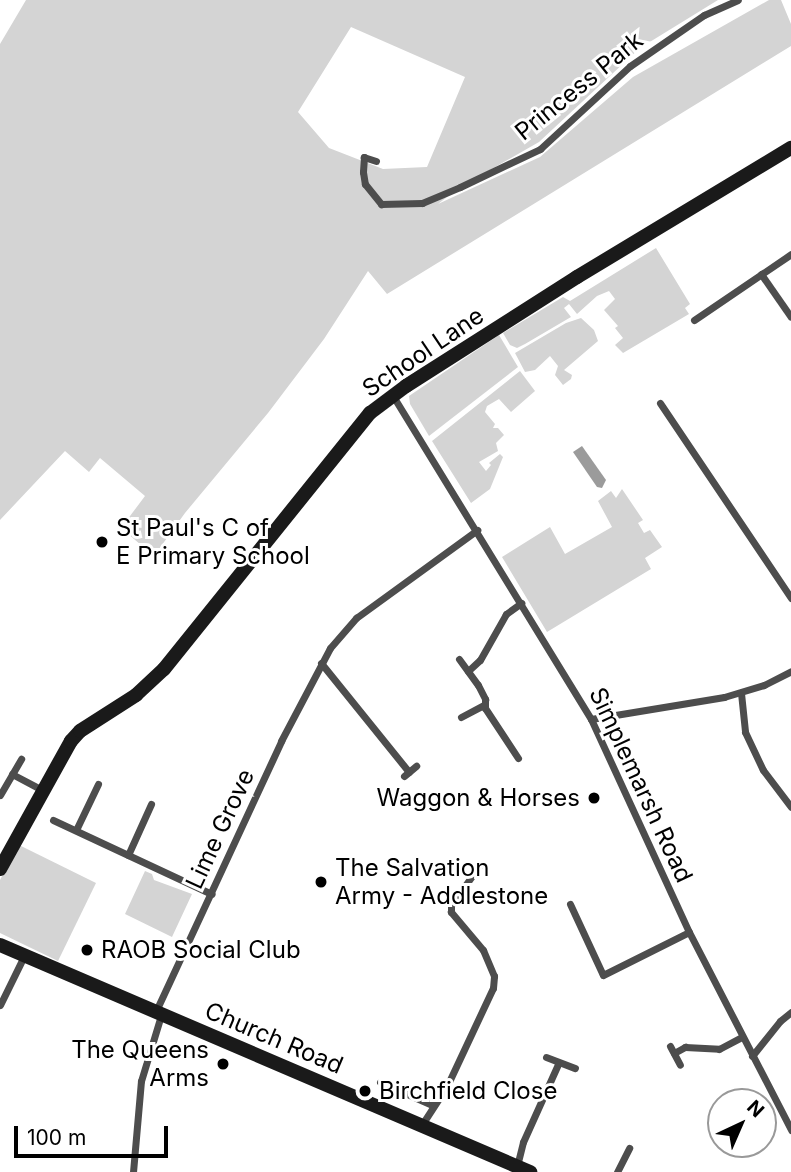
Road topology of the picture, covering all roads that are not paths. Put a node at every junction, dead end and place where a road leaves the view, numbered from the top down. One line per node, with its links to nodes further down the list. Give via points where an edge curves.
1 (738, 0): 3 (street, Princess Park, via 704,15 630,66 540,149 460,187 422,203 381,204 365,184 363,172 364,157)
2 (791, 148): 8 (street, School Lane, via 577,277)
3 (376, 161)
4 (791, 254): 5 (street)
5 (761, 274): 6 (street); 7 (street)
6 (791, 317)
7 (694, 320)
8 (393, 396): 10 (street, Simplemarsh Road); 26 (street, School Lane, via 370,413 338,450 164,669 71,741)
9 (660, 402): 11 (street)
10 (477, 530): 12 (street, Simplemarsh Road); 14 (street, Lime Grove, via 356,618)
11 (791, 598)
12 (521, 603): 15 (street, via 506,614 480,660); 20 (street, Simplemarsh Road)
13 (459, 659): 15 (street)
14 (321, 663): 23 (street, via 407,774); 35 (street, Lime Grove)
15 (468, 671): 18 (street)
16 (791, 671): 17 (street)
17 (741, 692): 20 (street); 29 (street, via 745,732 763,769)
18 (484, 705): 19 (street); 21 (street)
19 (461, 717)
20 (592, 719): 37 (street, Simplemarsh Road)
21 (518, 758)
22 (20, 759): 24 (street)
23 (416, 766)
24 (12, 774): 26 (street); 27 (street)
25 (98, 784): 31 (street)
26 (42, 790): 34 (street, School Lane)
27 (0, 795)
28 (151, 804): 32 (street)
29 (791, 807)
30 (54, 820): 31 (street)
31 (76, 830): 32 (street)
32 (128, 855): 35 (street)
33 (480, 864): 50 (street, via 450,905 483,950 494,976 493,988 447,1086)
34 (0, 869)
35 (212, 894): 42 (street, Lime Grove)
36 (570, 904): 37 (street, via 603,975)
37 (690, 932): 43 (street, Simplemarsh Road)
38 (0, 945): 39 (street, Church Road)
39 (24, 956): 40 (street); 42 (street, Church Road)
40 (0, 1005)
41 (791, 1012): 45 (street)
42 (158, 1014): 51 (street, Church Road); 55 (street, Lime Grove, via 141,1081)
43 (742, 1037): 45 (street, Simplemarsh Road); 47 (street, via 719,1049 672,1049)
44 (546, 1056): 46 (street)
45 (752, 1056): 52 (street, Simplemarsh Road)
46 (558, 1064): 48 (street); 54 (street, via 523,1142)
47 (680, 1065)
48 (575, 1068)
49 (380, 1082): 50 (street)
50 (432, 1105): 51 (street)
51 (420, 1126): 54 (street, Church Road)
52 (791, 1130)
53 (629, 1148): 56 (street)
54 (523, 1169)
55 (133, 1172)
56 (617, 1172)

